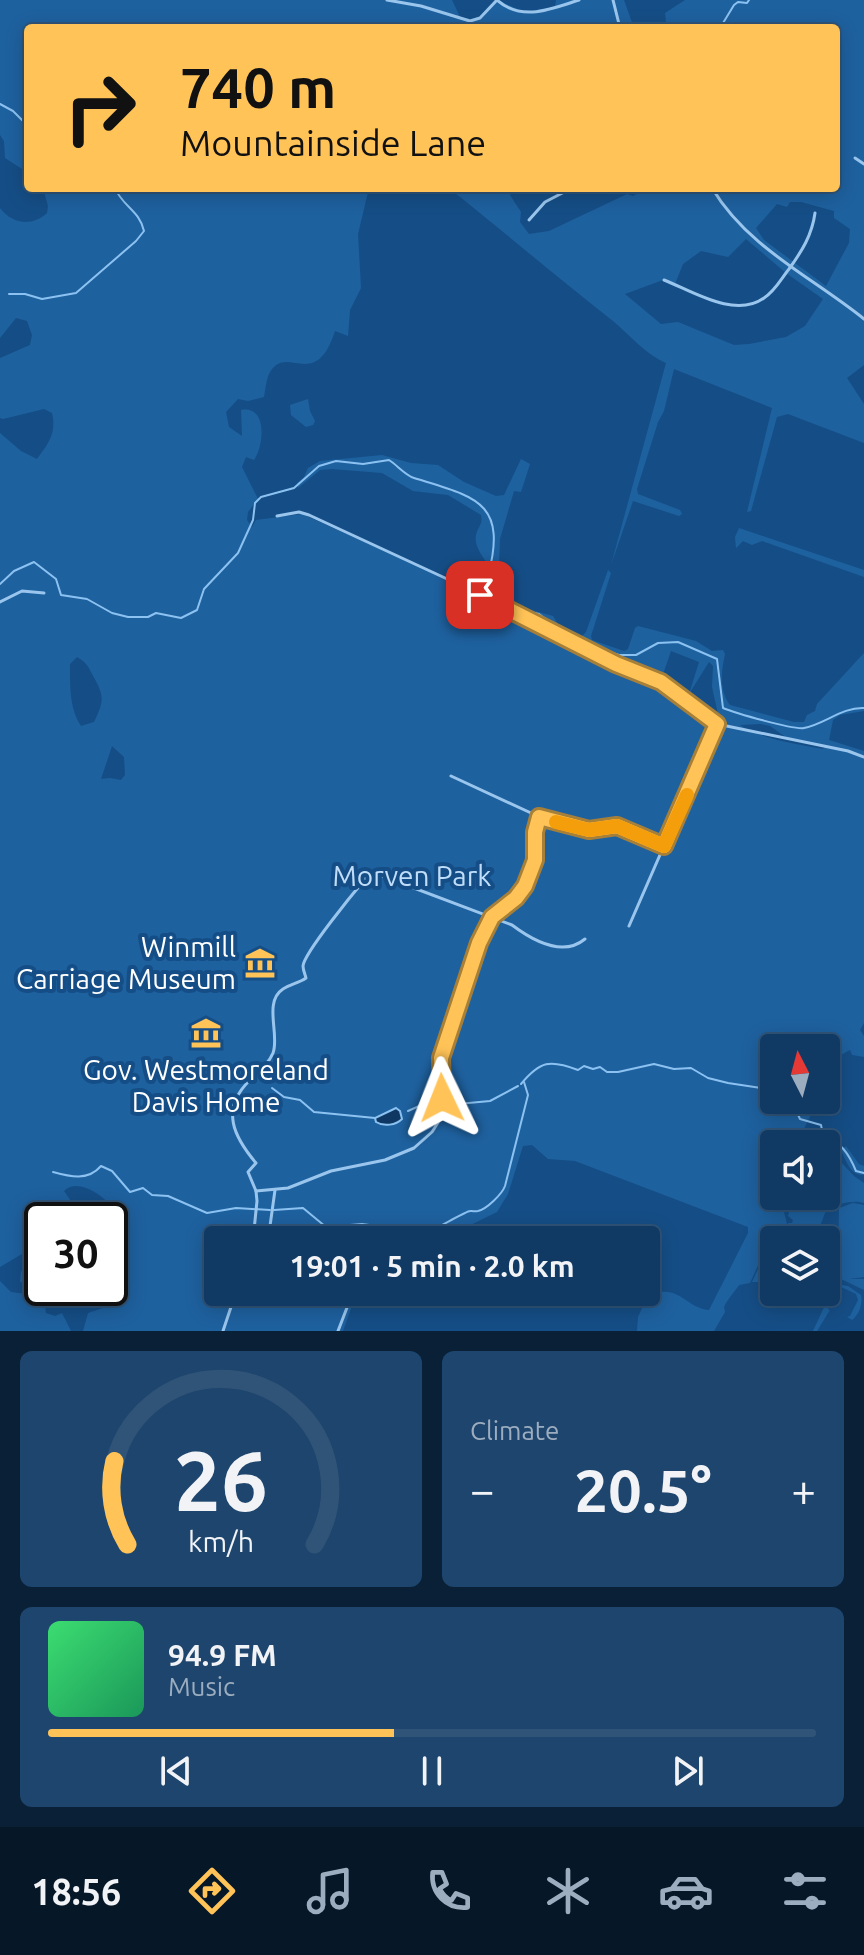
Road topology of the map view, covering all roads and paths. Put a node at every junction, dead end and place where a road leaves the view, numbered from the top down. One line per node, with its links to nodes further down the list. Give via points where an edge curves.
1 (387, 0): 2 (street, via 470,21)
2 (497, 0): 3 (street, via 527,13)
3 (579, 0)
4 (613, 0): 5 (street)
5 (619, 24)
6 (855, 158): 7 (street)
7 (864, 164)
8 (564, 192): 11 (street, via 545,202)
9 (715, 192): 12 (street, via 742,226)
10 (815, 213): 12 (street, via 808,241)
11 (529, 220)
12 (790, 267): 13 (street, via 768,295 743,306); 14 (street)
13 (664, 280)
14 (864, 319)
15 (277, 516): 18 (street, via 309,515 384,549 661,682)
16 (44, 593): 17 (street, via 22,591)
17 (0, 602)
18 (717, 724): 19 (street); 22 (street)
19 (864, 757)
20 (451, 776): 21 (street)
21 (539, 817): 22 (street, via 589,830 617,826); 23 (street, via 535,860 525,886)
22 (664, 846): 24 (street)
23 (492, 917): 25 (street, via 559,948); 26 (street, via 441,1058 441,1112 432,1132 414,1148 385,1160); 27 (street, via 382,876 366,878 306,958 306,978 278,994 271,1056 235,1106 233,1127 256,1163 248,1172)
24 (629, 926)
25 (585, 939)
26 (275, 1190): 27 (street); 29 (street)
27 (256, 1191): 28 (street)
28 (255, 1226)
29 (270, 1226)
30 (231, 1306): 32 (street)
31 (348, 1306): 33 (street)
32 (223, 1331)
33 (338, 1331)

